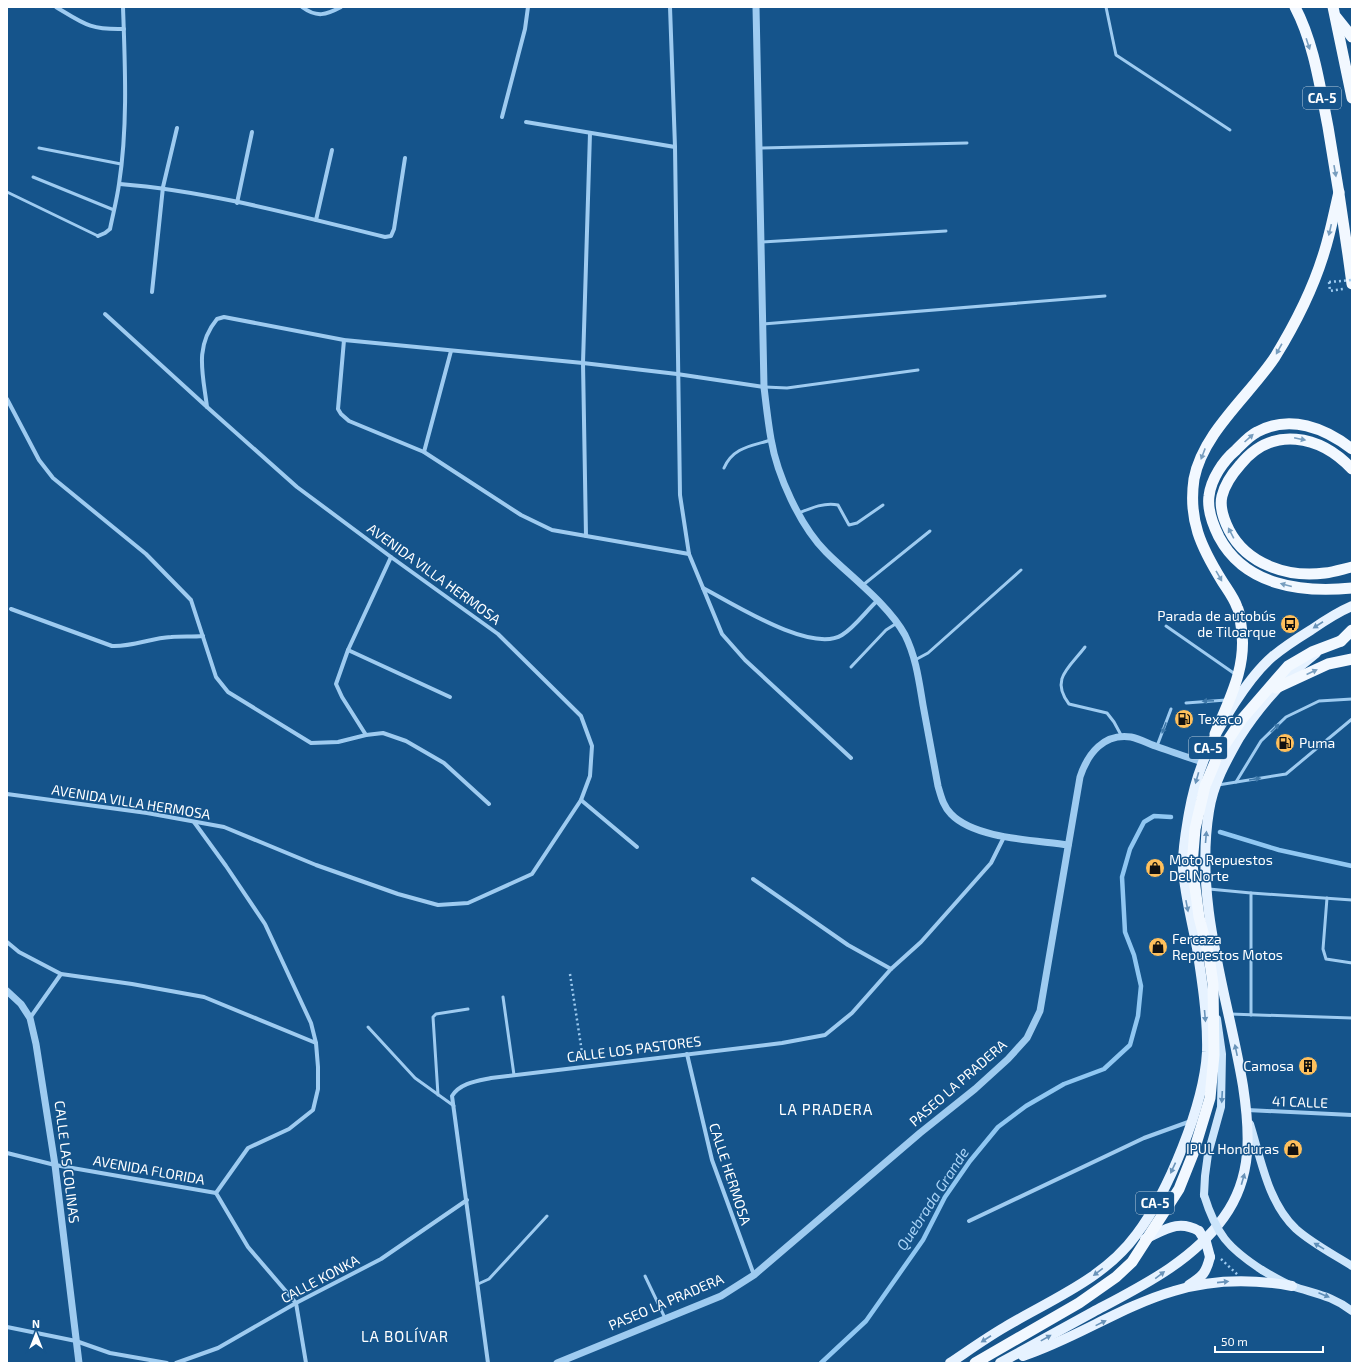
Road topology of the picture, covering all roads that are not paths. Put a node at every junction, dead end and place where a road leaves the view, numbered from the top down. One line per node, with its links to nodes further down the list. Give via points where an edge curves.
1 (56, 7): 11 (street, via 90,27)
2 (123, 7): 11 (street)
3 (302, 7): 4 (street, via 316,14 326,15)
4 (341, 7)
5 (528, 7): 14 (street, via 525,29)
6 (670, 7): 21 (street)
7 (756, 7): 23 (street)
8 (1106, 7): 17 (lane, via 1116,55)
9 (1295, 7): 31 (highway, CA-5, one-way to 31, via 1309,44 1321,90)
10 (1334, 12): 12 (highway); 13 (highway)
11 (124, 29): 26 (street, via 124,134)
12 (1352, 37)
13 (1352, 98)
14 (502, 117)
15 (526, 122): 19 (street)
16 (177, 128): 29 (street)
17 (1230, 130)
18 (252, 132): 32 (street)
19 (590, 133): 21 (street); 45 (street)
20 (967, 143): 23 (lane)
21 (675, 147): 47 (street)
22 (39, 148): 26 (lane)
23 (760, 148): 37 (street)
24 (332, 150): 34 (street)
25 (405, 158): 34 (street, via 391,236 385,237)
26 (121, 164): 28 (street)
27 (33, 177): 33 (lane)
28 (120, 184): 29 (street); 33 (street)
29 (163, 187): 32 (street); 39 (street)
30 (7, 192): 36 (lane)
31 (1339, 192): 38 (highway); 81 (highway, one-way to 81, via 1323,257 1305,303 1274,357 1205,449 1194,478 1192,510 1196,530 1205,552 1238,607 1243,638)
32 (237, 203): 34 (street)
33 (114, 210): 36 (street, via 110,229)
34 (316, 220)
35 (946, 231): 37 (lane)
36 (98, 236)
37 (762, 242): 42 (street)
38 (1352, 284)
39 (152, 292)
40 (1105, 296): 42 (lane)
41 (105, 314): 50 (street, AVENIDA VILLA HERMOSA)
42 (763, 324): 48 (street)
43 (344, 340): 44 (street); 50 (street, via 224,317 217,319 205,338 201,355); 53 (street, via 338,409 341,414 349,421)
44 (451, 351): 45 (street); 53 (street)
45 (583, 363): 47 (street); 59 (street)
46 (918, 370): 48 (lane, via 788,388)
47 (677, 374): 48 (street); 60 (street, via 680,495)
48 (764, 388): 51 (street)
49 (7, 398): 73 (street, via 39,460 53,478 146,554 191,600)
50 (207, 407): 61 (street, AVENIDA VILLA HERMOSA, via 297,487)
51 (771, 440): 54 (lane, via 735,452 727,460); 57 (street, via 785,483)
52 (1352, 450): 66 (highway, one-way to 52, via 1310,590 1286,586 1254,574 1226,551 1211,517 1209,496 1216,474 1231,454 1256,432 1272,426 1312,426 1338,438)
53 (424, 452): 59 (street, via 521,514 552,530)
54 (724, 468)
55 (1352, 469): 62 (highway, one-way to 55, via 1326,573 1299,574 1268,565 1248,554 1233,537 1222,516 1221,497 1230,476 1247,456 1271,441 1292,438 1315,443 1342,458)
56 (883, 504): 57 (lane, via 854,525 849,525 838,506 832,504)
57 (799, 513): 64 (street, via 825,550)
58 (930, 532): 64 (lane)
59 (586, 536): 60 (street)
60 (689, 554): 65 (street)
61 (391, 557): 77 (street); 98 (street, AVENIDA VILLA HERMOSA, via 498,634 581,716 592,746 590,776)
62 (1352, 567)
63 (1021, 570): 79 (lane, via 928,653)
64 (862, 586): 67 (street)
65 (703, 588): 67 (street, via 786,631 823,638 833,638 842,634); 93 (street, via 722,634 745,660)
66 (1352, 588)
67 (877, 601): 70 (street)
68 (1352, 606): 89 (main road, CA-5, one-way to 89, via 1323,622 1272,657 1249,681)
69 (11, 609): 73 (street, via 112,646 171,637)
70 (897, 623): 79 (street); 80 (lane, via 886,630)
71 (1166, 626): 81 (lane)
72 (1352, 629): 75 (highway); 82 (main road, via 1312,656)
73 (203, 636): 90 (street, via 216,677 228,692 281,726 311,743 338,742)
74 (1352, 640): 75 (highway)
75 (1341, 641): 155 (highway, bridge, via 1312,652 1288,666 1242,719 1218,755 1206,786 1195,829 1192,865 1199,917 1213,984 1214,1055 1210,1098 1179,1189 1136,1257 1116,1277 1079,1304)
76 (1085, 647): 91 (lane, via 1060,678 1060,689 1069,704 1107,713)
77 (348, 650): 83 (street); 90 (street, via 336,684)
78 (1352, 659): 82 (highway, one-way to 78, via 1328,664)
79 (915, 660): 101 (street, via 942,801 951,814 963,823)
80 (851, 667)
81 (1238, 676): 85 (highway)
82 (1276, 688): 96 (main road, CA-5, via 1250,720 1223,766)
83 (450, 697)
84 (1352, 699): 95 (lane, one-way to 84, via 1261,741 1286,717 1319,701)
85 (1230, 700): 86 (lane, one-way to 86); 89 (highway)
86 (1186, 703)
87 (1171, 709): 92 (lane, one-way to 92)
88 (1352, 719): 95 (lane, one-way to 88, via 1286,774)
89 (1215, 734): 94 (main road, CA-5)
90 (366, 735): 99 (street, via 383,733 406,741 444,764)
91 (1122, 737): 92 (street, PASEO LA PRADERA); 102 (street, PASEO LA PRADERA, via 1111,738 1102,743 1084,764)
92 (1157, 746): 94 (street, PASEO LA PRADERA)
93 (851, 758)
94 (1202, 762): 110 (main road, CA-5, one-way to 110, via 1192,796 1183,866 1186,899)
95 (1236, 782): 96 (lane)
96 (1216, 785): 105 (main road, CA-5, one-way to 96, via 1205,856 1209,809)
97 (7, 794): 100 (street, AVENIDA VILLA HERMOSA, via 147,813)
98 (581, 800): 100 (street, AVENIDA VILLA HERMOSA, via 532,874 468,903 438,905 398,894 316,865 224,827); 103 (street)
99 (489, 804)
100 (193, 822): 122 (street, via 265,924 298,991)
101 (1004, 837): 102 (street); 112 (street, CALLE LOS PASTORES, via 991,863 921,942)
102 (1068, 845): 138 (street, PASEO LA PRADERA, via 1040,1011 1027,1038 975,1089)
103 (637, 847)
104 (753, 879): 112 (street, via 848,945)
105 (1207, 889): 106 (lane); 117 (main road, CA-5, via 1211,925)
106 (1251, 893): 107 (lane); 118 (lane)
107 (1327, 898): 108 (lane); 111 (lane, via 1323,949 1326,959)
108 (1352, 900)
109 (7, 942): 113 (street, via 18,952)
110 (1197, 949): 129 (main road, CA-5, one-way to 129, via 1207,1049 1203,1081); 141 (main road, one-way to 141, bridge, via 1219,1030 1222,1054 1221,1107 1208,1154 1204,1194 1211,1218 1223,1239 1241,1256)
111 (1352, 963)
112 (891, 969): 123 (street, CALLE LOS PASTORES, via 852,1013 825,1035 782,1043)
113 (61, 974): 119 (street); 122 (street, via 204,997)
114 (7, 991): 119 (street, via 21,1004)
115 (503, 997): 124 (lane)
116 (468, 1009): 125 (lane, via 436,1014 433,1017)
117 (1228, 1014): 118 (lane); 127 (main road, CA-5, one-way to 117)
118 (1251, 1014): 120 (lane)
119 (30, 1018): 131 (street, CALLE LAS COLINAS, via 43,1081)
120 (1352, 1018)
121 (368, 1027): 125 (lane, via 415,1078)
122 (316, 1043): 132 (street, via 318,1089 313,1110 289,1129 248,1148)
123 (687, 1054): 124 (street, CALLE LOS PASTORES); 138 (street, CALLE HERMOSA, via 712,1160)
124 (514, 1075): 126 (street, CALLE LOS PASTORES, via 470,1083 456,1090 452,1096)
125 (438, 1095): 126 (lane)
126 (454, 1106): 133 (street, CALLE LOS PASTORES)
127 (1247, 1114): 128 (street, 41 CALLE); 137 (main road, one-way to 127, via 1295,1228 1280,1209 1264,1170); 156 (main road, CA-5, one-way to 127, via 1151,1282 1196,1248 1223,1219 1236,1200 1244,1178 1248,1152)
128 (1352, 1115)
129 (1192, 1121): 135 (street, via 1144,1138); 136 (main road, CA-5, one-way to 136, via 1160,1194 1143,1225)
130 (7, 1153): 131 (street, AVENIDA FLORIDA)
131 (55, 1165): 132 (street, AVENIDA FLORIDA); 147 (street, CALLE LAS COLINAS)
132 (216, 1193): 143 (street, via 248,1247)
133 (467, 1200): 140 (street, CALLE LOS PASTORES); 143 (street, CALLE KONKA, via 381,1259)
134 (547, 1216): 140 (lane, via 489,1279)
135 (969, 1220)
136 (1123, 1249): 142 (main road, bridge, via 1177,1225 1199,1230 1210,1256 1207,1270 1200,1278); 154 (main road, CA-5, one-way to 154, via 1096,1274 1005,1327)
137 (1352, 1266)
138 (754, 1275): 145 (street, PASEO LA PRADERA, via 721,1296)
139 (645, 1276): 145 (lane)
140 (478, 1284): 152 (street, CALLE LOS PASTORES)
141 (1292, 1286): 142 (main road, one-way to 141, via 1207,1283 1239,1280 1266,1281); 144 (main road, one-way to 144, via 1318,1292 1342,1303)
142 (1182, 1289): 156 (main road, one-way to 142, via 1050,1347 1141,1304)
143 (296, 1303): 150 (street, CALLE KONKA, via 218,1348); 151 (street)
144 (1352, 1311)
145 (665, 1318): 153 (street, PASEO LA PRADERA)
146 (7, 1327): 147 (street)
147 (76, 1341): 148 (street, CALLE LAS COLINAS); 149 (street, via 110,1353)
148 (79, 1363)
149 (167, 1363)
150 (176, 1363)
151 (306, 1363)
152 (488, 1363)
153 (557, 1363)
154 (950, 1363)
155 (975, 1363)
156 (1000, 1363)

